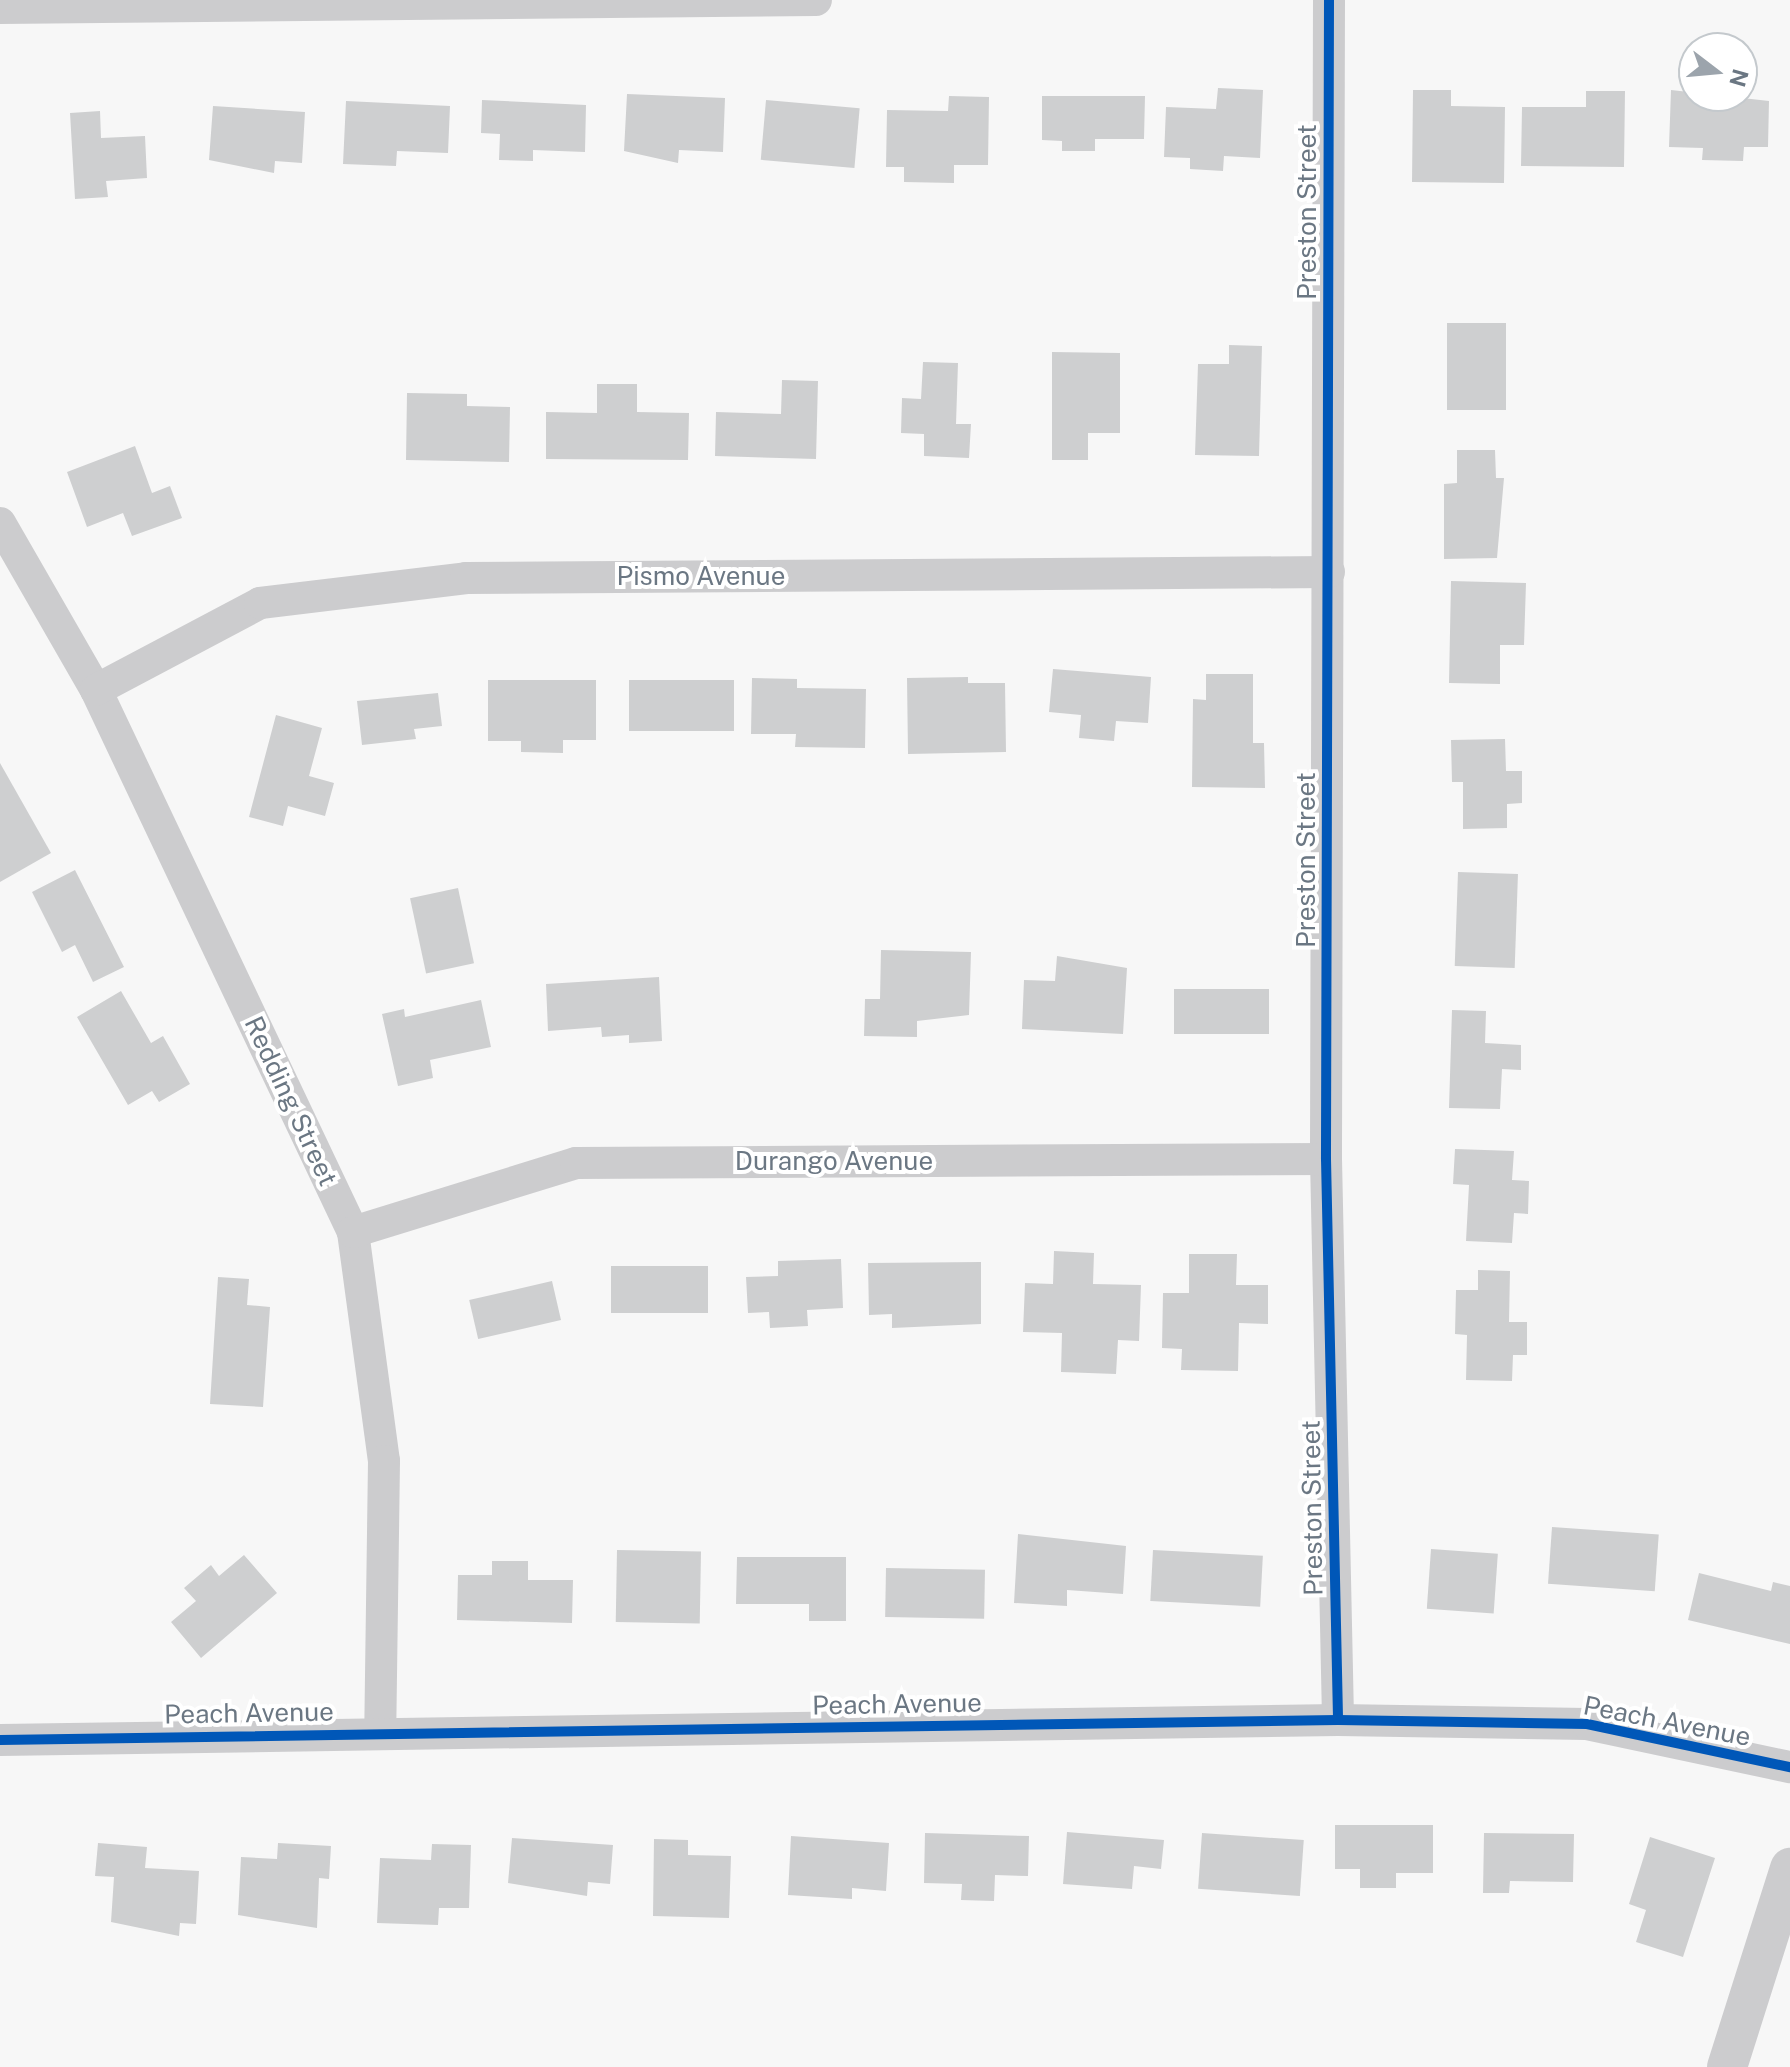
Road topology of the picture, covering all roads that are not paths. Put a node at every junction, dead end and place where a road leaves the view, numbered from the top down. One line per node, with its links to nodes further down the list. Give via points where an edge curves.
1 (816, 0): 3 (street)
2 (1329, 0): 5 (street, Preston Street)
3 (0, 8)
4 (0, 523): 6 (street, Redding Street)
5 (1329, 572): 6 (street, Pismo Avenue, via 466,578 260,603); 7 (street, Preston Street)
6 (96, 690): 8 (street, Redding Street)
7 (1326, 1159): 8 (street, Durango Avenue, via 576,1163); 9 (street, Preston Street)
8 (353, 1232): 10 (street, Redding Street, via 384,1461)
9 (1338, 1720): 10 (street, Peach Avenue); 12 (street, Peach Avenue, via 1587,1724)
10 (380, 1732): 11 (street, Peach Avenue)
11 (0, 1740)
12 (1790, 1767)
13 (1790, 1868): 14 (street)
14 (1727, 2067)

